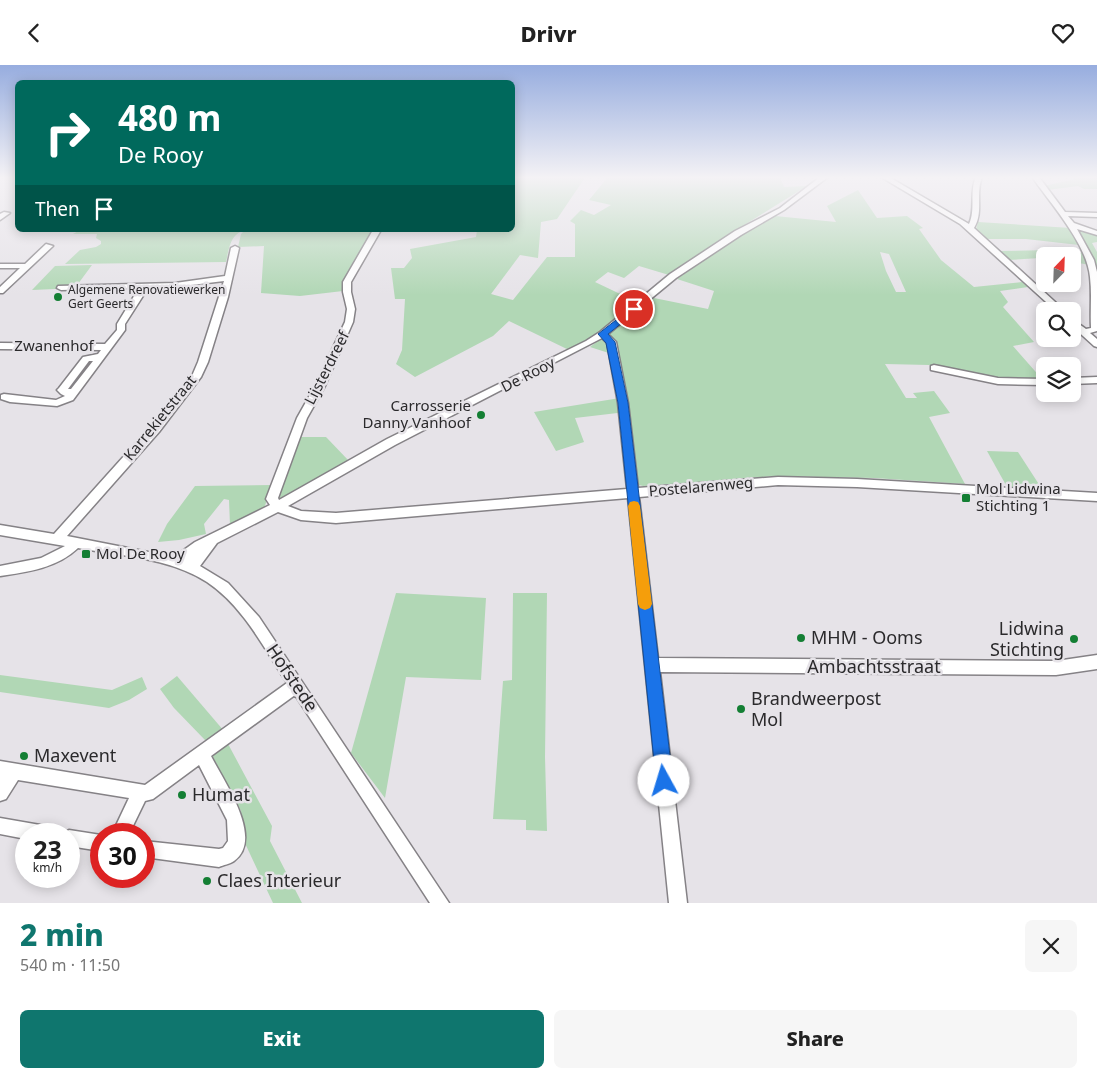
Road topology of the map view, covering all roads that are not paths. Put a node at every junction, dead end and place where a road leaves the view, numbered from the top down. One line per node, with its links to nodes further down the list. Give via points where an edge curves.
1 (769, 216): 20 (street, De Rooy, via 673,276)
2 (953, 216): 6 (street)
3 (975, 216): 6 (street)
4 (1065, 216): 5 (street)
5 (1072, 225): 8 (street); 19 (street, via 1093,269 1095,329)
6 (970, 228): 17 (street)
7 (376, 232): 31 (street, Lijsterdreef, via 347,282 351,309 349,322 296,432 272,499)
8 (1097, 233)
9 (49, 246): 12 (street)
10 (235, 248): 13 (street, Karrekietstraat)
11 (0, 266): 12 (street)
12 (27, 266): 16 (street)
13 (228, 279): 14 (street); 33 (street, Karrekietstraat, via 196,377)
14 (145, 286): 15 (street); 23 (street, Zwanenhof)
15 (61, 288)
16 (0, 291)
17 (1051, 302)
18 (1081, 328): 19 (street)
19 (1085, 331): 21 (street)
20 (603, 334): 29 (street, via 611,342 617,370); 31 (street, De Rooy, via 519,380 391,442)
21 (1097, 344)
22 (0, 346): 23 (street, Zwanenhof)
23 (108, 347): 28 (street, Zwanenhof, via 101,356 86,359 62,389 73,392 63,401)
24 (934, 368): 27 (street, via 998,381)
25 (1097, 380): 26 (street)
26 (1081, 381)
27 (1036, 382)
28 (4, 397)
29 (632, 492): 30 (street, Postelarenweg, via 802,481); 31 (street, Postelarenweg, via 336,518 290,513); 39 (street)
30 (1097, 497)
31 (278, 506): 34 (street, De Rooy)
32 (0, 530): 33 (street, Hofstede)
33 (66, 541): 35 (street, Hofstede); 37 (street, Karrekietstraat, via 64,554 38,565)
34 (211, 542): 35 (street, De Rooy); 36 (street, De Rooy)
35 (176, 562): 36 (street, Hofstede)
36 (191, 568): 40 (street, Hofstede, via 210,577 239,600)
37 (0, 571)
38 (1097, 662): 39 (street, Ambachtsstraat, via 1056,668)
39 (651, 665): 50 (street)
40 (297, 685): 41 (street); 49 (street, Hofstede)
41 (201, 754): 44 (street, via 147,793); 48 (street, via 235,819 237,844 228,855 219,858)
42 (7, 771): 43 (street); 44 (street)
43 (0, 793)
44 (140, 793): 45 (street)
45 (125, 823)
46 (0, 826): 47 (street)
47 (15, 829)
48 (155, 850)
49 (440, 903)
50 (678, 903)

